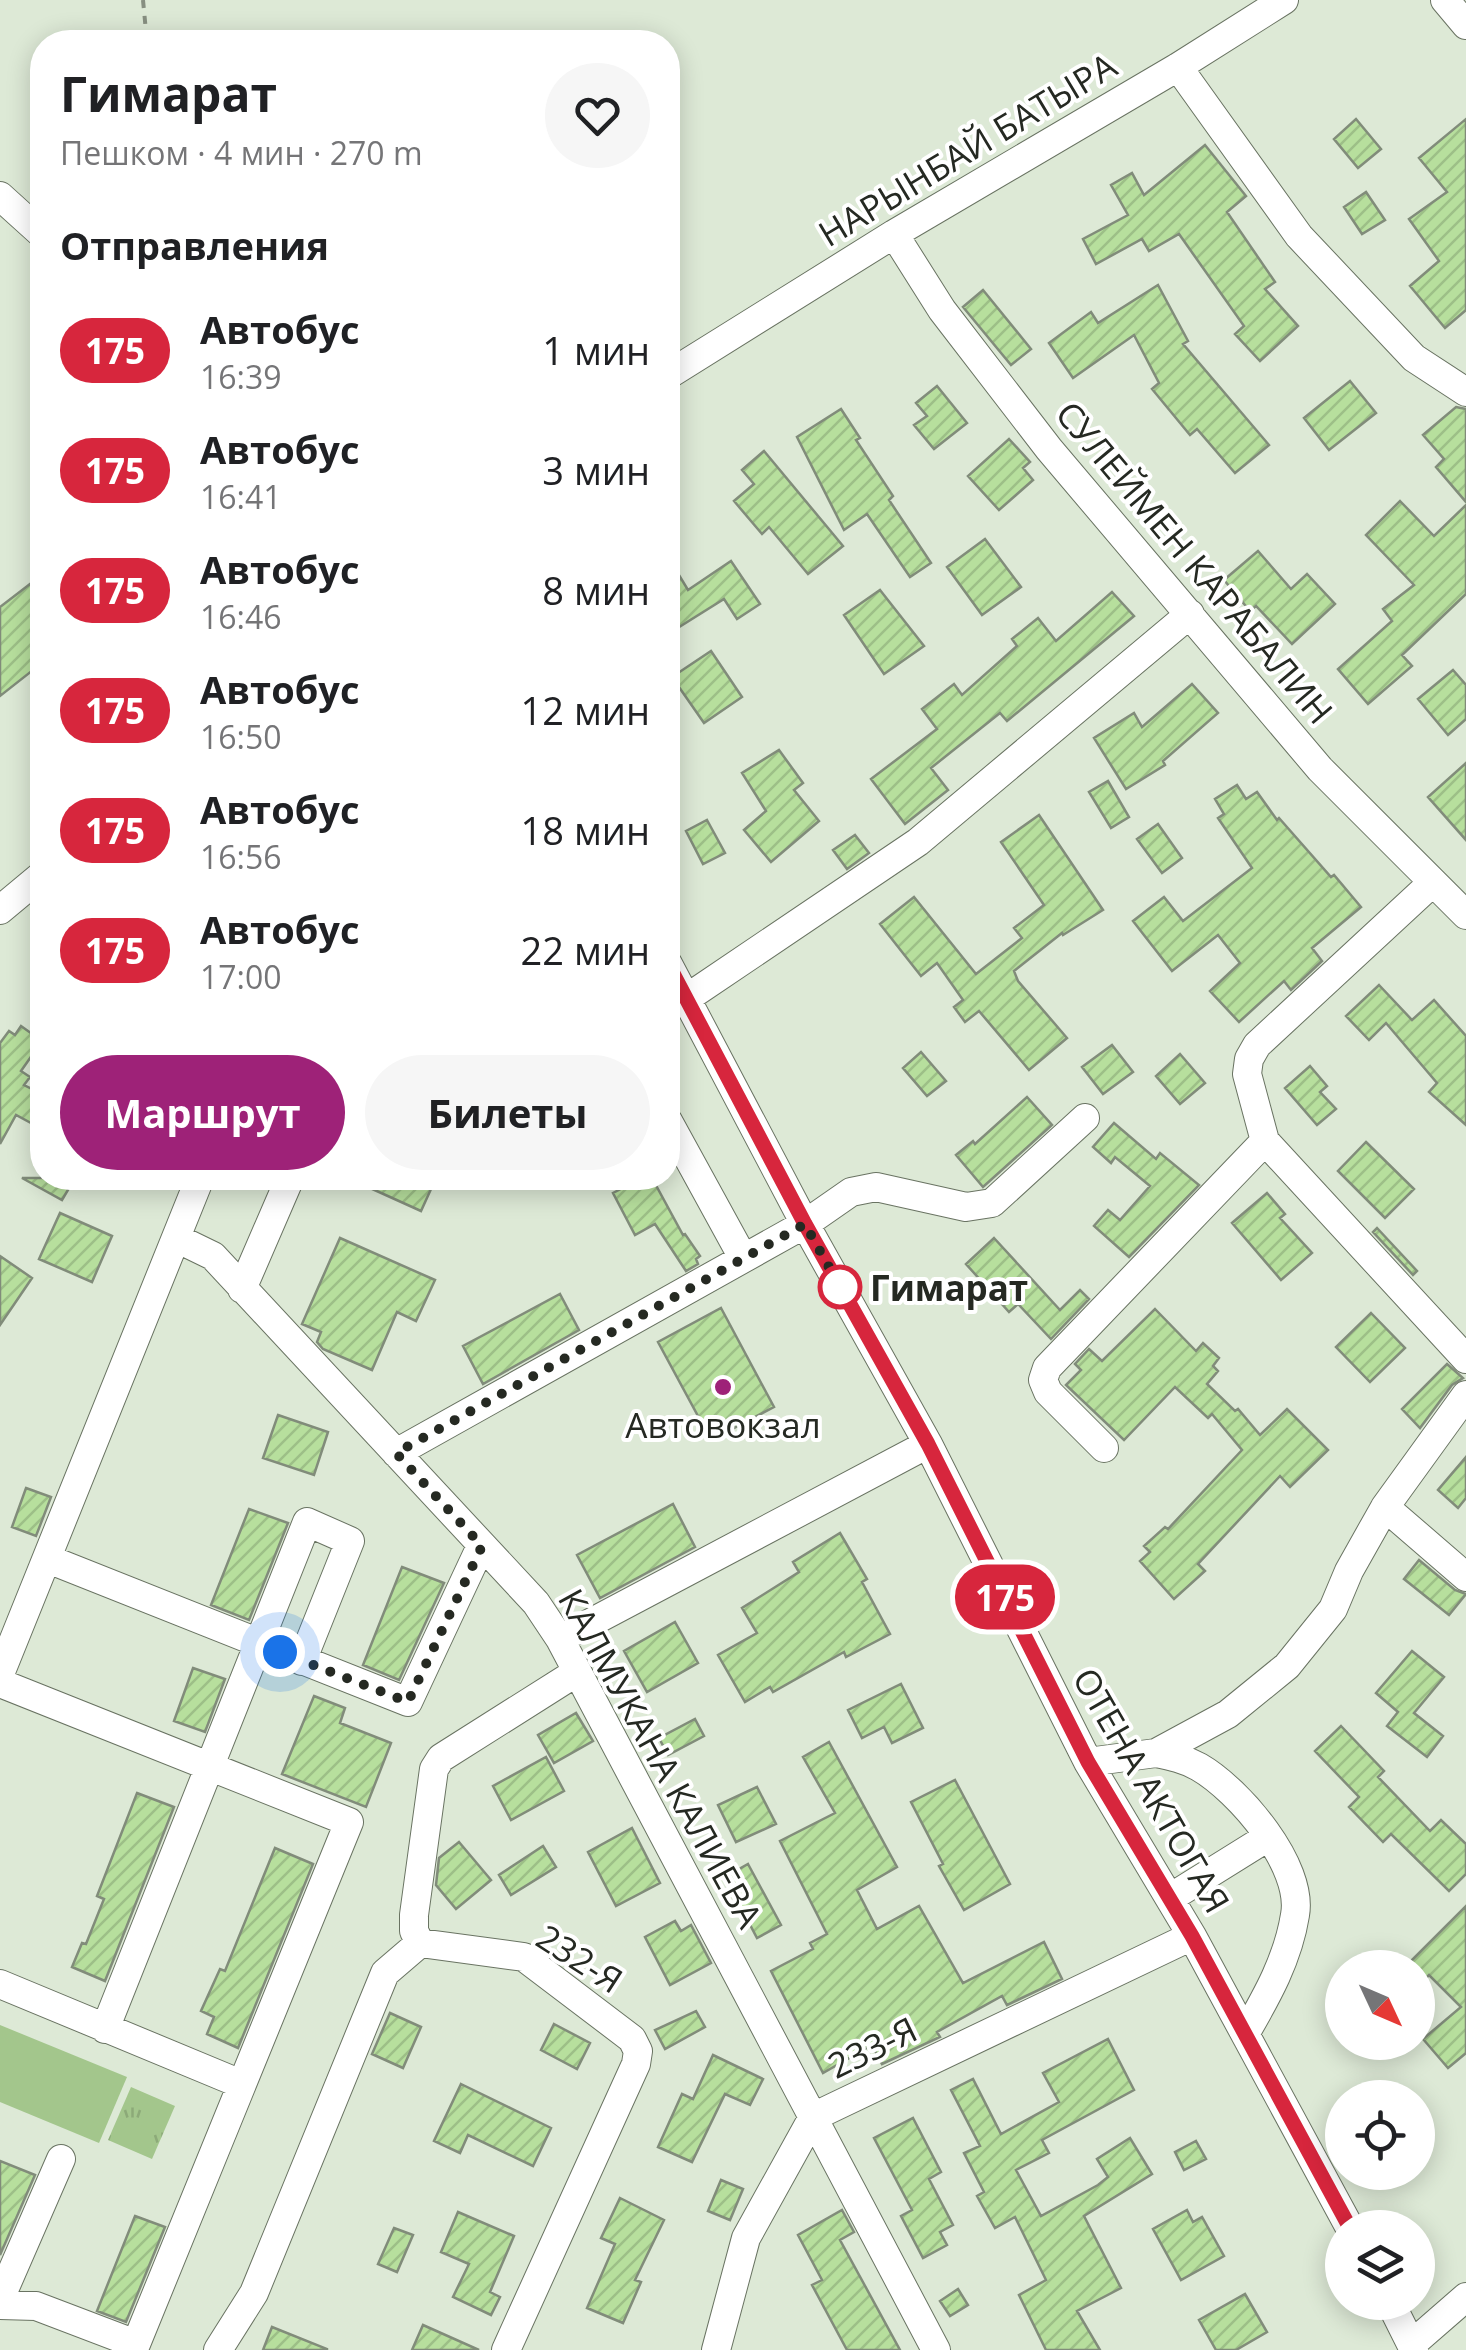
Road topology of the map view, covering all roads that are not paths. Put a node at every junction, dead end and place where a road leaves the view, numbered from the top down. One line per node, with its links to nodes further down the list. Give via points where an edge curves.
1 (1284, 0): 4 (street, НАРЫНБАЙ БАТЫРА)
2 (1445, 0): 3 (street)
3 (1466, 25)
4 (1178, 67): 7 (street, НАРЫНБАЙ БАТЫРА); 9 (street, via 1299,236 1414,358)
5 (0, 196): 6 (street)
6 (30, 223)
7 (894, 234): 8 (street, НАРЫНБАЙ БАТЫРА); 10 (street, СУЛЕЙМЕН КАРАБАЛИН, via 954,326 1049,448)
8 (680, 366)
9 (1466, 392)
10 (1190, 614): 11 (street, СУЛЕЙМЕН КАРАБАЛИН, via 1320,770); 16 (street, via 918,842)
11 (1432, 882): 14 (street, СУЛЕЙМЕН КАРАБАЛИН); 18 (street, via 1257,1045 1247,1074)
12 (30, 885): 13 (street)
13 (0, 910)
14 (1466, 915)
15 (680, 985): 16 (street, ОТЕНА АКТОГАЯ)
16 (687, 998): 22 (street, ОТЕНА АКТОГАЯ)
17 (1086, 1118): 22 (street, via 992,1204 966,1207 876,1187 850,1192)
18 (1264, 1142): 26 (street); 29 (street, via 1047,1368 1048,1392)
19 (680, 1143): 24 (street)
20 (195, 1190): 23 (street)
21 (285, 1190): 25 (street)
22 (805, 1224): 24 (street); 28 (street, ОТЕНА АКТОГАЯ)
23 (176, 1238): 25 (street, КАЛМУКАНА КАЛИЕВА, via 213,1256); 33 (street)
24 (742, 1256): 30 (street)
25 (242, 1288): 30 (street, КАЛМУКАНА КАЛИЕВА)
26 (1466, 1359)
27 (1466, 1395): 31 (street)
28 (928, 1444): 35 (street); 42 (street, ОТЕНА АКТОГАЯ)
29 (1104, 1448)
30 (396, 1453): 32 (street, КАЛМУКАНА КАЛИЕВА)
31 (1385, 1507): 34 (street); 41 (street, via 1333,1609 1287,1666 1228,1714)
32 (482, 1546): 35 (street, КАЛМУКАНА КАЛИЕВА); 37 (street, via 408,1702)
33 (48, 1559): 36 (street); 39 (street)
34 (1466, 1577)
35 (560, 1639): 38 (street, КАЛМУКАНА КАЛИЕВА)
36 (258, 1643): 37 (street); 37 (street, via 306,1522 350,1541); 43 (street)
37 (302, 1661)
38 (577, 1672): 47 (street, via 441,1758 434,1769 414,1915); 52 (street, КАЛМУКАНА КАЛИЕВА)
39 (0, 1674)
40 (0, 1683): 43 (street)
41 (1156, 1753): 42 (street); 44 (street, via 1184,1759 1232,1791)
42 (1088, 1762): 45 (street, ОТЕНА АКТОГАЯ)
43 (209, 1768): 49 (street); 51 (street, via 348,1822)
44 (1268, 1836): 45 (street); 50 (street, via 1292,1875 1296,1912 1277,1977)
45 (1170, 1898): 46 (street, ОТЕНА АКТОГАЯ)
46 (1192, 1936): 50 (street, ОТЕНА АКТОГАЯ); 52 (street, 233-Я)
47 (420, 1943): 60 (street, via 385,1973 254,2293); 61 (street, 232-Я, via 524,1957 638,2050)
48 (0, 1984): 49 (street)
49 (106, 2028): 51 (street)
50 (1246, 2034): 54 (street, ОТЕНА АКТОГАЯ)
51 (241, 2084): 58 (street, via 136,2344)
52 (813, 2117): 62 (street, 233-Я, via 746,2238); 63 (street, КАЛМУКАНА КАЛИЕВА)
53 (62, 2160): 55 (street)
54 (1340, 2210)
55 (0, 2302): 58 (street, via 36,2306)
56 (1460, 2312): 59 (street)
57 (1399, 2320): 59 (street)
58 (111, 2343)
59 (1413, 2347)
60 (218, 2350)
61 (506, 2350)
62 (716, 2350)
63 (936, 2350)

